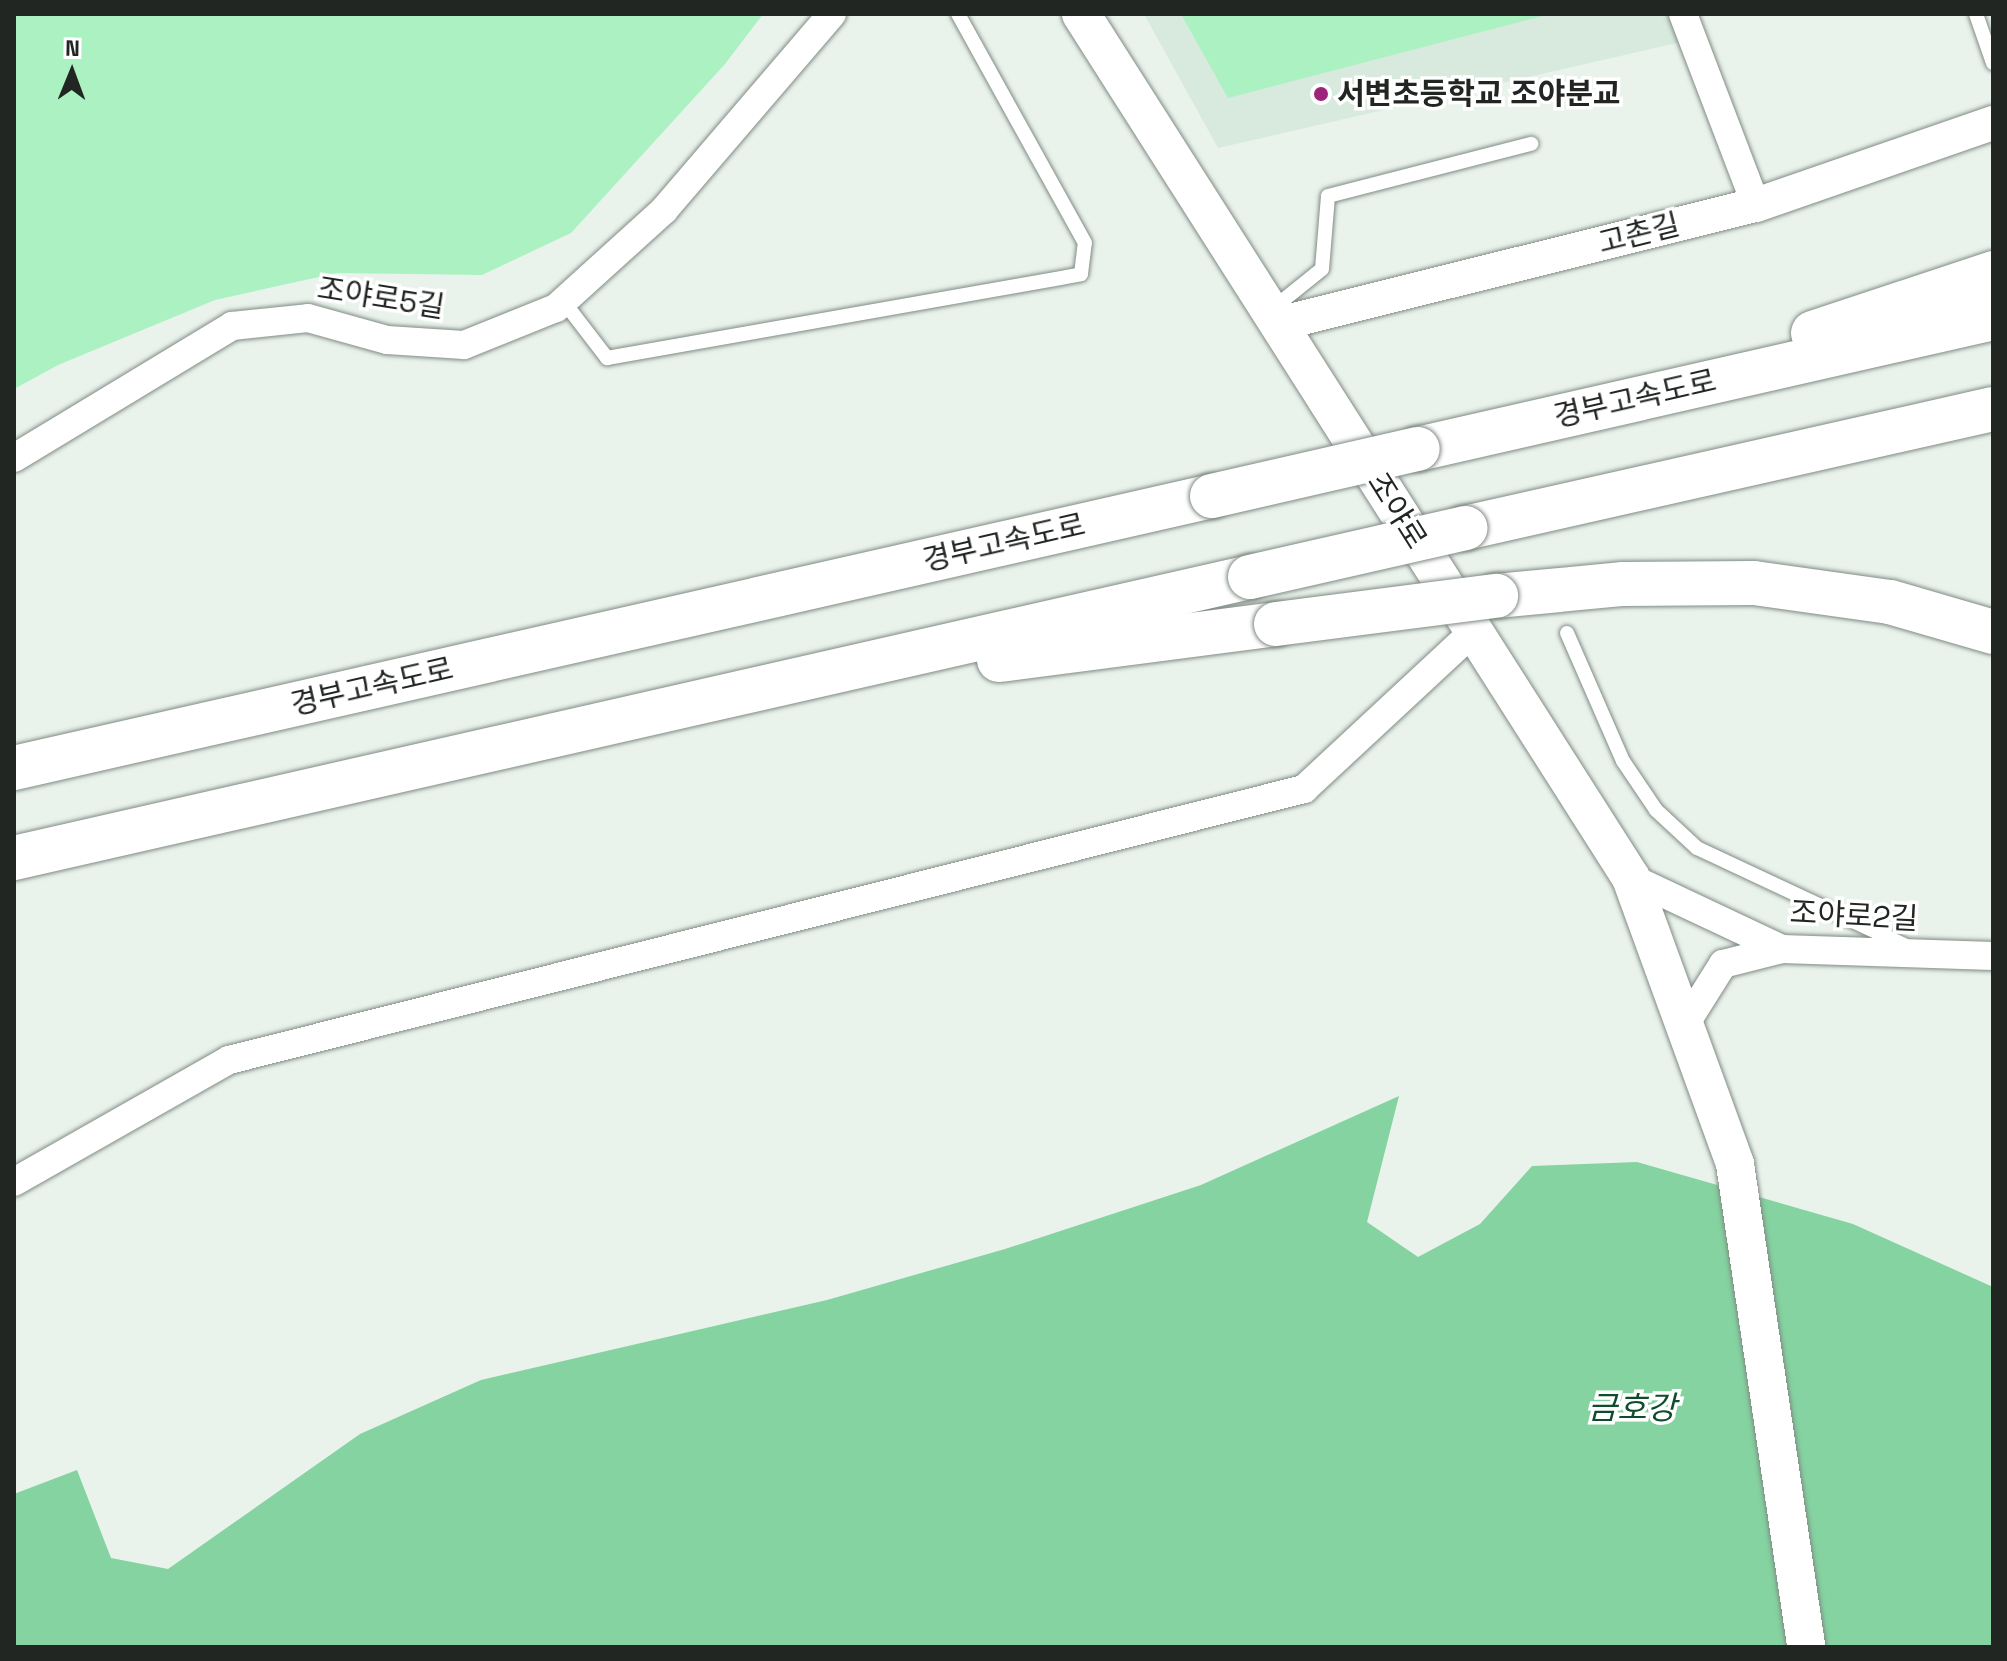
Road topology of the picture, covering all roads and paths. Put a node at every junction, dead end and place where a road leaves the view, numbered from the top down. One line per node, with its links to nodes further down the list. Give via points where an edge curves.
1 (832, 14): 11 (street, 조야로5길, via 664,210)
2 (958, 14): 11 (lane, via 1085,243 1081,274 607,358)
3 (1081, 14): 12 (main road, 조야로)
4 (1683, 14): 9 (street)
5 (1976, 14): 6 (lane)
6 (1993, 63)
7 (1993, 123): 9 (street, 고촌길)
8 (1531, 144): 12 (lane, via 1328,196 1322,269)
9 (1756, 205): 12 (street, 고촌길)
10 (1993, 273): 15 (highway)
11 (564, 302): 16 (street, 조야로5길, via 464,345 387,340 308,318 232,326)
12 (1274, 317): 17 (main road, 조야로)
13 (1993, 318): 15 (highway, 경부고속도로)
14 (1993, 409): 20 (highway, bridge)
15 (1556, 417): 21 (highway, 경부고속도로, bridge)
16 (14, 458)
17 (1485, 613): 18 (highway, via 1623,584 1754,583 1890,602); 20 (highway, bridge, via 1276,624); 23 (main road, 조야로); 28 (street, via 1304,789 229,1060)
18 (1993, 632)
19 (1567, 633): 25 (lane, via 1623,761 1656,810 1697,848)
20 (735, 694): 22 (highway)
21 (14, 768)
22 (14, 858)
23 (1631, 878): 24 (street, 조야로2길); 27 (main road, 조야로)
24 (1782, 949): 25 (street, 조야로2길); 27 (street, via 1723,964)
25 (1923, 954): 26 (street, 조야로2길)
26 (1993, 956)
27 (1686, 1023): 29 (main road, 조야로, via 1735,1164)
28 (14, 1182)
29 (1806, 1647)

